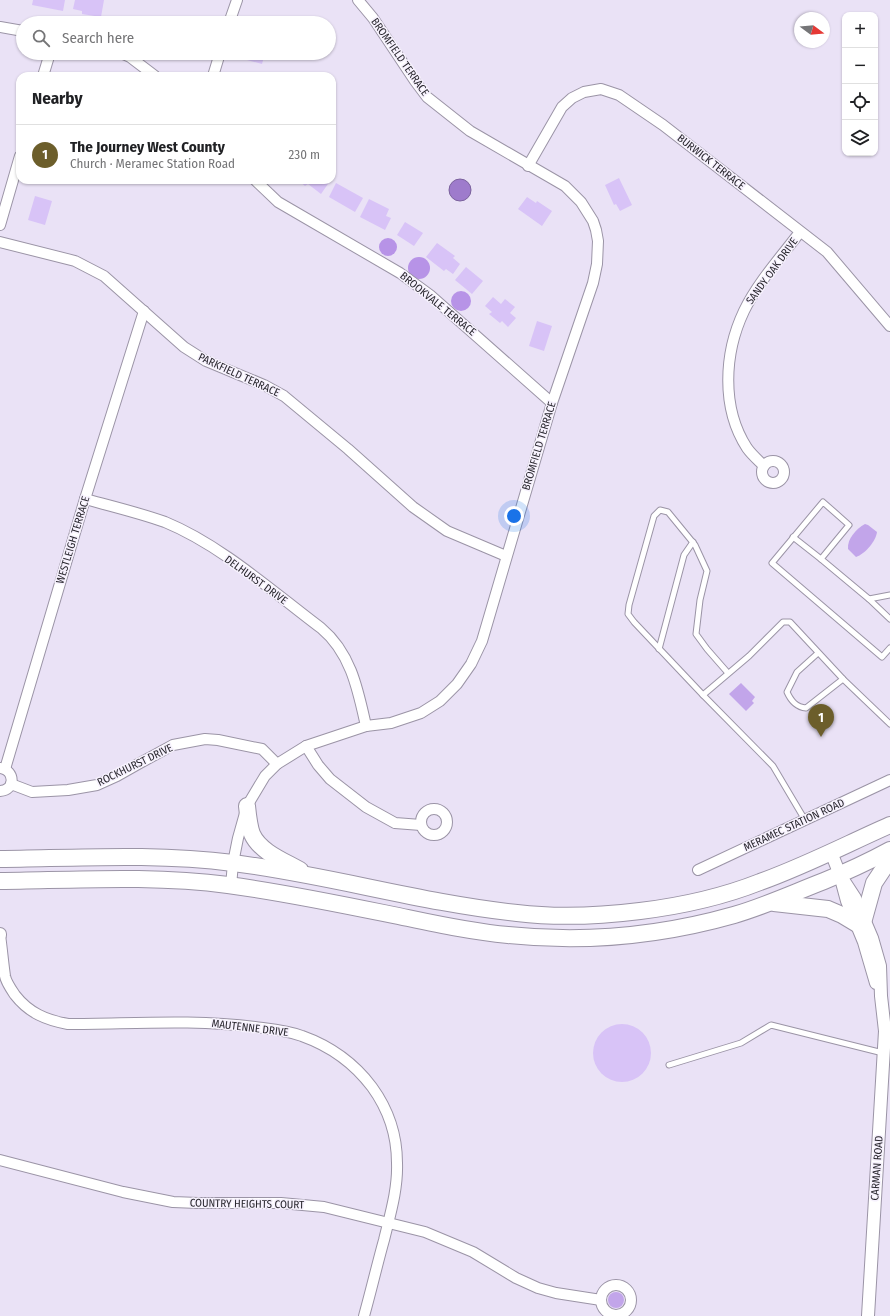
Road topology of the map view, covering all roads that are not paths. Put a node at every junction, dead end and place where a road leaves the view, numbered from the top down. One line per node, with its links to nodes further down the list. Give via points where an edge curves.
1 (237, 0): 3 (street)
2 (358, 0): 12 (street, BROMFIELD TERRACE, via 427,97 470,131)
3 (231, 16)
4 (0, 27): 5 (street)
5 (16, 30)
6 (48, 60): 9 (street)
7 (134, 60): 10 (street)
8 (218, 60): 11 (street)
9 (44, 72)
10 (150, 72)
11 (213, 72)
12 (528, 166): 16 (street, BURWICK TERRACE, via 562,107 584,92 601,89 619,95 663,125); 20 (street, BROMFIELD TERRACE, via 565,186 581,202 593,221 598,241 597,264 592,283)
13 (16, 170): 15 (street)
14 (259, 184): 20 (street, BROOKVALE TERRACE, via 278,202 400,273 430,295)
15 (0, 225)
16 (800, 232): 19 (street, BURWICK TERRACE, via 828,252); 21 (street, SANDY OAK DRIVE, via 744,310 737,326 729,361 731,408 735,424 748,449)
17 (0, 242): 18 (street, PARKFIELD TERRACE, via 75,261 104,276)
18 (144, 312): 22 (street, WESTLEIGH TERRACE); 25 (street, PARKFIELD TERRACE, via 184,347 206,361 284,396 413,507 447,531)
19 (890, 326)
20 (552, 403): 25 (street, BROMFIELD TERRACE)
21 (764, 466)
22 (86, 499): 37 (street, DELHURST DRIVE, via 164,522 182,530 215,549 330,635 350,664); 40 (street, WESTLEIGH TERRACE)
23 (793, 537): 26 (lane); 26 (lane, via 823,502 849,525); 30 (lane, via 772,563 882,657)
24 (693, 542): 31 (lane, via 684,555); 31 (lane, via 668,512 660,510 654,516 628,605 628,614); 33 (lane, via 707,571 696,634)
25 (506, 556): 37 (street, BROMFIELD TERRACE, via 482,642 457,684 440,701 421,713 391,724)
26 (821, 559): 28 (lane)
27 (890, 596): 28 (lane)
28 (869, 599): 29 (lane)
29 (890, 619)
30 (890, 648)
31 (660, 649): 35 (lane)
32 (818, 653): 33 (lane, via 790,622 783,622); 34 (lane); 34 (lane, via 797,672 787,692 791,700 799,707 806,708)
33 (728, 673): 35 (lane)
34 (843, 679): 36 (lane)
35 (703, 694): 45 (lane, via 773,766)
36 (890, 724)
37 (366, 726): 38 (street, BROMFIELD TERRACE)
38 (306, 746): 39 (street, BROMFIELD TERRACE); 46 (street, via 330,779 366,807 395,823)
39 (277, 764): 42 (street, ROCKHURST DRIVE, via 262,749 205,739 173,746 97,785 32,792); 44 (street, BROMFIELD TERRACE, via 265,776)
40 (2, 769): 42 (street, via 10,774)
41 (890, 780): 45 (street, MERAMEC STATION ROAD)
42 (11, 784): 43 (street, via 6,790)
43 (0, 791)
44 (247, 806): 52 (street, BROMFIELD TERRACE); 55 (highway, via 249,823 256,841 275,856)
45 (805, 820): 53 (street, MERAMEC STATION ROAD)
46 (421, 825)
47 (890, 825): 49 (highway)
48 (890, 850): 54 (highway)
49 (831, 852): 54 (street, CARMAN ROAD); 55 (highway, via 759,883 720,895 682,905 601,915 519,914)
50 (0, 859): 52 (highway, via 163,857)
51 (890, 859): 59 (highway, via 874,883)
52 (233, 863): 55 (highway); 57 (street, BROMFIELD TERRACE)
53 (698, 870)
54 (840, 875): 58 (highway); 59 (street, CARMAN ROAD, via 855,898)
55 (310, 876)
56 (0, 881): 57 (highway, via 160,880)
57 (231, 886): 58 (highway, via 466,929 545,938 625,936 665,931 720,919)
58 (771, 903): 59 (highway, via 828,909)
59 (860, 922): 61 (street, CARMAN ROAD); 61 (street, CARMAN ROAD, via 872,938 882,972)
60 (0, 934): 66 (street, MAUTENNE DRIVE, via 5,977 12,990 28,1009 53,1021 68,1024 219,1023 275,1029 302,1035 328,1047 347,1061 364,1076 377,1094 388,1115 396,1144 395,1194)
61 (881, 996): 62 (street, CARMAN ROAD, via 885,1031)
62 (884, 1053): 63 (lane, via 771,1025 741,1043); 64 (street, CARMAN ROAD)
63 (669, 1066)
64 (886, 1089): 69 (street, CARMAN ROAD)
65 (0, 1160): 66 (street, COUNTRY HEIGHTS COURT, via 172,1202 301,1204)
66 (388, 1222): 67 (street, COUNTRY HEIGHTS COURT, via 425,1232 455,1244 538,1288); 68 (street, MAUTENNE DRIVE)
67 (601, 1300)
68 (364, 1316)
69 (868, 1316)

